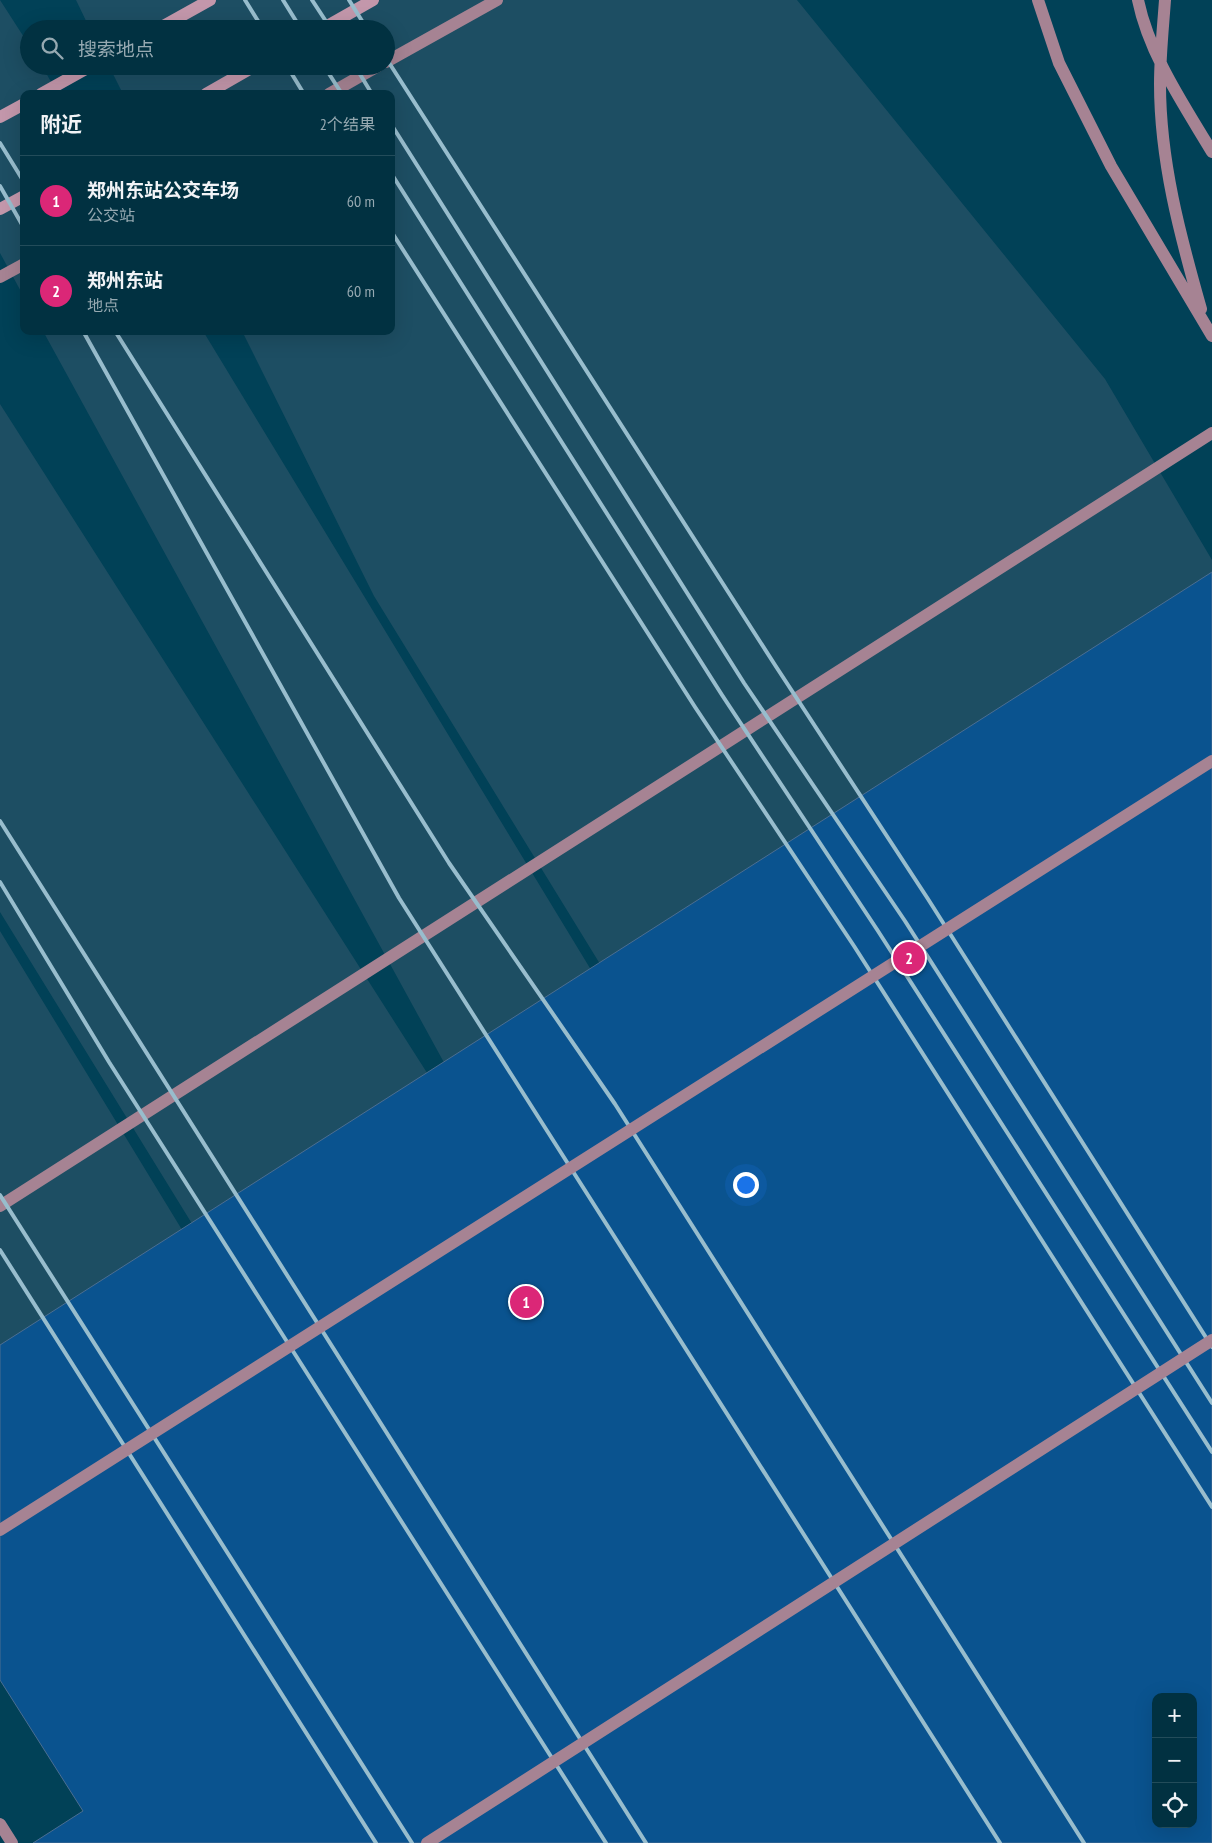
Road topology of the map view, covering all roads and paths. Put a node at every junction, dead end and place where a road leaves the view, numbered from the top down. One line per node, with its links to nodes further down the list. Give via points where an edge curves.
1 (210, 0): 7 (main road)
2 (373, 0): 8 (main road)
3 (497, 0): 9 (street)
4 (1038, 0): 23 (street, via 1059,63 1103,150)
5 (1138, 0): 18 (street, via 1149,38)
6 (1165, 0): 23 (street, via 1160,84 1167,169 1180,238)
7 (174, 20)
8 (338, 20)
9 (395, 57)
10 (75, 75): 13 (main road)
11 (239, 75): 14 (main road)
12 (362, 75): 15 (street)
13 (48, 90)
14 (213, 90)
15 (336, 90)
16 (20, 106): 17 (main road)
17 (0, 117)
18 (1212, 152)
19 (20, 198): 20 (main road)
20 (0, 209)
21 (20, 266): 22 (street)
22 (0, 277)
23 (1210, 332)
24 (1212, 433): 26 (street)
25 (1212, 761): 28 (street, bridge)
26 (0, 1206)
27 (1212, 1340): 31 (street, bridge)
28 (0, 1530)
29 (0, 1824): 30 (street)
30 (12, 1843)
31 (427, 1843)

